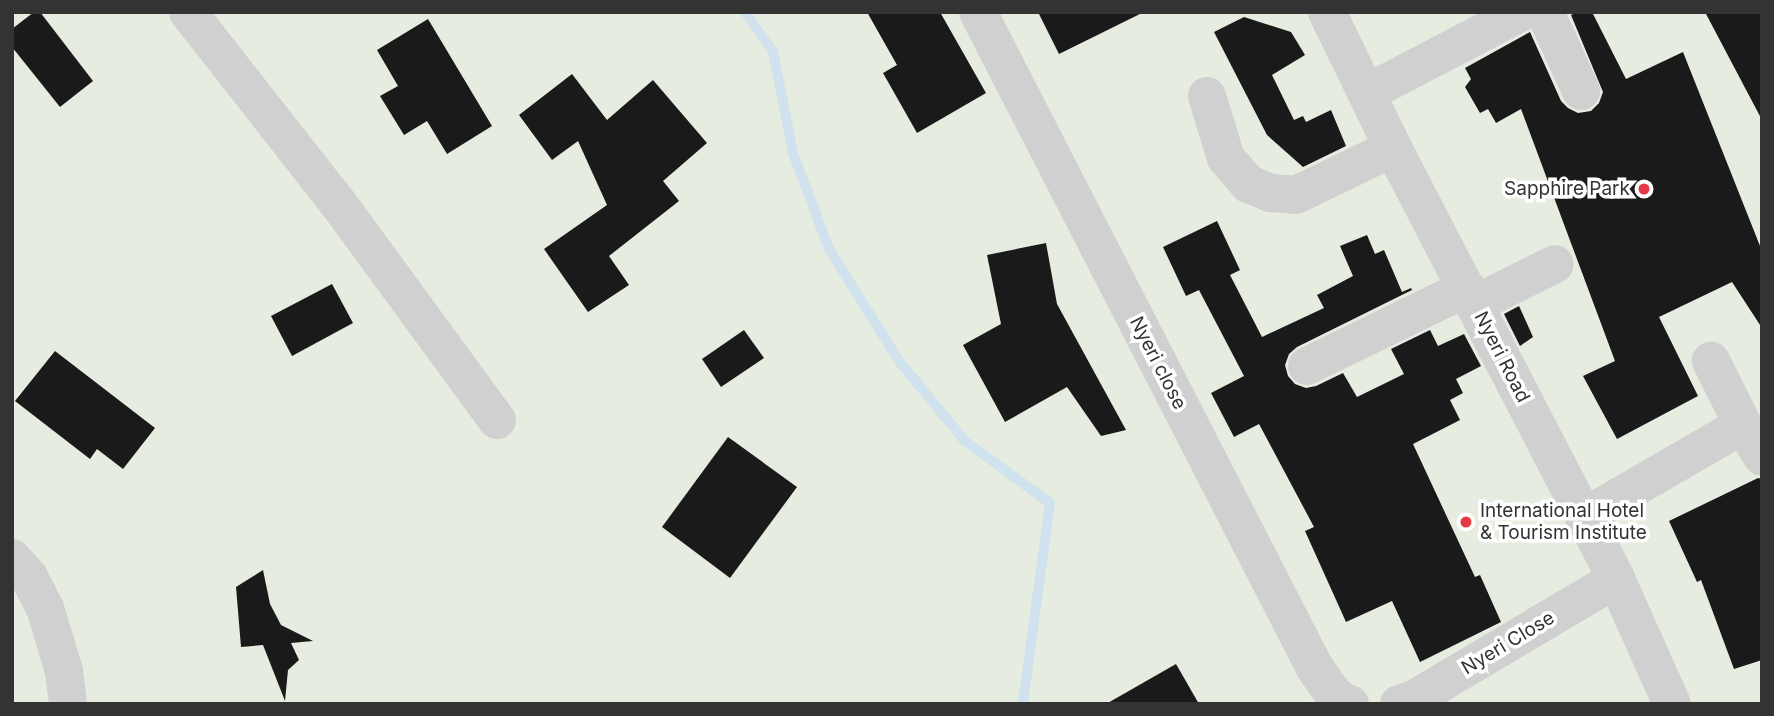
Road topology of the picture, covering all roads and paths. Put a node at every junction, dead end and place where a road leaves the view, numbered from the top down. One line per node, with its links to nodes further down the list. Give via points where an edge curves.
1 (188, 12): 14 (street, via 338,204)
2 (978, 12): 21 (street, Nyeri close, via 1315,668 1332,692)
3 (1327, 12): 7 (street, Nyeri Road)
4 (1522, 12): 7 (street)
5 (1545, 12): 6 (street)
6 (1581, 91)
7 (1367, 93): 9 (street, Nyeri Road)
8 (1207, 96): 9 (street, via 1226,158 1250,184 1270,192 1296,195)
9 (1393, 148): 11 (street, Nyeri Road)
10 (1555, 264): 11 (street)
11 (1471, 296): 13 (street); 17 (street, Nyeri Road)
12 (1711, 361): 15 (street)
13 (1307, 366)
14 (497, 420)
15 (1743, 425): 16 (street); 17 (street)
16 (1762, 457)
17 (1584, 517): 19 (street, Nyeri Road)
18 (12, 558): 20 (street, via 46,608)
19 (1616, 579): 22 (street, Nyeri Close); 23 (street, Nyeri Road)
20 (68, 704)
21 (1350, 704)
22 (1399, 704)
23 (1672, 704)

